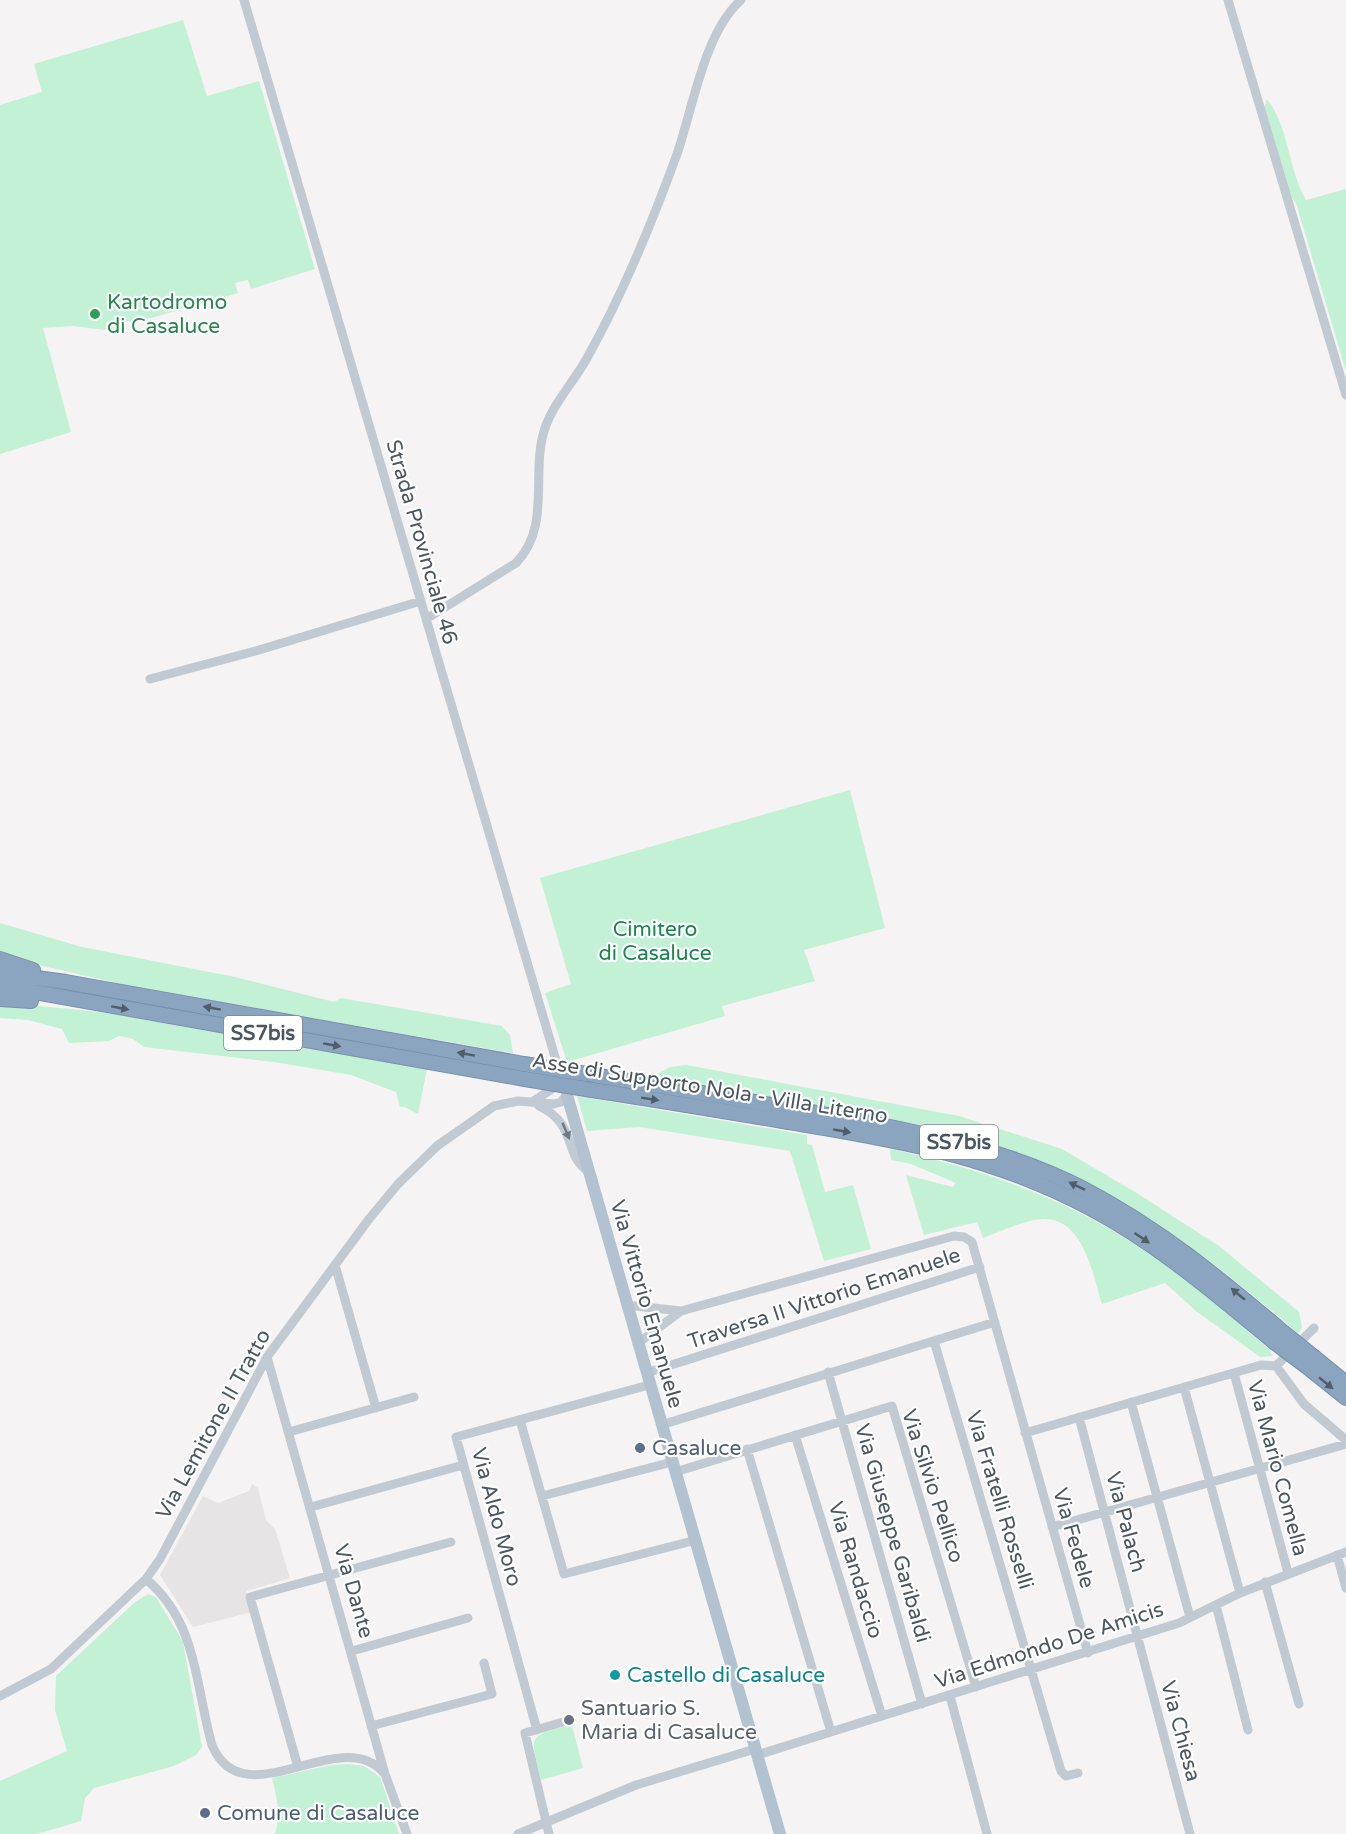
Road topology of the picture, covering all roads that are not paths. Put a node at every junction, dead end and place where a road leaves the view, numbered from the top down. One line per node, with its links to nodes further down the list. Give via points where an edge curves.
1 (244, 0): 5 (street, Strada Provinciale 46)
2 (741, 0): 6 (street, via 724,18 673,163 628,271 587,358 545,428 535,531 528,549 516,563)
3 (1228, 0): 4 (street)
4 (1346, 395)
5 (421, 601): 6 (street, Strada Provinciale 46); 7 (street)
6 (426, 619): 14 (street, Strada Provinciale 46)
7 (150, 679)
8 (0, 959): 10 (highway, via 50,973)
9 (0, 973): 10 (highway, Asse di Supporto Nola - Villa Literno / SS7bis)
10 (66, 982): 24 (highway, Asse di Supporto Nola - Villa Literno / SS7bis, one-way to 10, bridge, via 1195,1258 1140,1221 1083,1189 990,1151 926,1133)
11 (0, 986): 13 (highway, Asse di Supporto Nola - Villa Literno / SS7bis)
12 (0, 999): 13 (highway, via 57,1005)
13 (86, 1002): 24 (highway, Asse di Supporto Nola - Villa Literno / SS7bis, one-way to 24, bridge, via 945,1150 995,1165 1088,1206 1135,1233)
14 (556, 1059): 15 (street, Strada Provinciale 46); 16 (street, via 552,1089)
15 (567, 1095): 16 (street, Via Lemitone II Tratto); 17 (main road, Via Vittorio Emanuele)
16 (532, 1102): 17 (street, one-way to 17, via 551,1111 563,1123 576,1157); 18 (street, Via Lemitone II Tratto, via 494,1106 437,1146 398,1184)
17 (588, 1171): 20 (main road, Via Vittorio Emanuele)
18 (335, 1265): 27 (street, Via Lemitone II Tratto); 38 (street)
19 (980, 1268): 21 (street, Via Fedele, via 972,1242 954,1236); 22 (street, Via Fedele); 32 (street, Traversa II Vittorio Emanuele)
20 (626, 1305): 21 (street); 26 (main road, Via Vittorio Emanuele)
21 (681, 1311): 26 (street)
22 (995, 1322): 25 (street); 44 (street, Via Fedele)
23 (1314, 1328): 29 (street)
24 (1279, 1337): 28 (highway, Asse di Supporto Nola - Villa Literno / SS7bis, bridge)
25 (934, 1341): 30 (street); 73 (street, Via Fratelli Rosselli)
26 (638, 1344): 32 (main road, Via Vittorio Emanuele)
27 (267, 1357): 43 (street, Via Dante); 62 (street, Via Lemitone II Tratto)
28 (1310, 1361): 33 (highway, Asse di Supporto Nola - Villa Literno / SS7bis); 36 (highway, Asse di Supporto Nola - Villa Literno / SS7bis, one-way to 36)
29 (1276, 1366): 31 (street, via 1262,1365); 46 (street, via 1304,1404)
30 (828, 1372): 41 (street, Via Giuseppe Garibaldi); 42 (street)
31 (1234, 1373): 34 (street); 50 (street, Via Mario Comella)
32 (647, 1379): 40 (street, Via Aldo Moro); 42 (main road, Via Vittorio Emanuele)
33 (1346, 1383)
34 (1184, 1387): 37 (street); 51 (street)
35 (414, 1397): 38 (street)
36 (1346, 1398)
37 (1131, 1402): 39 (street); 53 (street)
38 (376, 1408): 43 (street)
39 (1079, 1417): 44 (street); 55 (street, Via Palach)
40 (520, 1420): 48 (street, Via Aldo Moro, via 456,1437); 52 (street)
41 (843, 1421): 45 (street, Via Silvio Pellico); 74 (street, Via Silvio Pellico, via 892,1406); 77 (street, Via Giuseppe Garibaldi)
42 (662, 1425): 49 (main road, Via Vittorio Emanuele)
43 (289, 1432): 54 (street, Via Dante)
44 (1025, 1433): 56 (street, Via Fedele)
45 (795, 1435): 47 (street, Via Silvio Pellico); 79 (street, Via Randaccio)
46 (1346, 1442): 50 (street)
47 (747, 1449): 49 (street, Via Silvio Pellico); 84 (street)
48 (463, 1465): 54 (street); 82 (street, Via Aldo Moro)
49 (674, 1467): 52 (street, Via Silvio Pellico); 57 (main road, Via Vittorio Emanuele)
50 (1260, 1468): 51 (street); 60 (street, Via Mario Comella)
51 (1210, 1482): 53 (street); 65 (street)
52 (542, 1496): 57 (street, via 564,1574)
53 (1157, 1497): 55 (street); 67 (street)
54 (311, 1507): 61 (street, Via Dante)
55 (1106, 1512): 56 (street); 69 (street, Via Palach)
56 (1052, 1527): 71 (street, Via Fedele)
57 (696, 1540): 85 (main road, Via Vittorio Emanuele)
58 (451, 1542): 61 (street)
59 (1341, 1553): 60 (street, Via Edmondo De Amicis); 64 (street)
60 (1288, 1573): 63 (street, Via Edmondo De Amicis)
61 (330, 1575): 70 (street, Via Dante); 86 (street, via 250,1597)
62 (146, 1579): 75 (street, Via Lemitone II Tratto, via 51,1669); 86 (street, via 171,1606 188,1638 210,1735 222,1764 233,1771 258,1774)
63 (1265, 1582): 65 (street, Via Edmondo De Amicis); 78 (street)
64 (1346, 1588)
65 (1240, 1593): 66 (street, Via Edmondo De Amicis)
66 (1215, 1605): 67 (street, Via Edmondo De Amicis); 83 (street)
67 (1190, 1617): 69 (street, Via Edmondo De Amicis)
68 (468, 1618): 70 (street)
69 (1138, 1637): 71 (street, Via Edmondo De Amicis); 95 (street, Via Chiesa)
70 (352, 1651): 81 (street, Via Dante)
71 (1088, 1653): 73 (street, Via Edmondo De Amicis)
72 (484, 1663): 81 (street, via 492,1694)
73 (1032, 1670): 74 (street, Via Edmondo De Amicis); 87 (street, Via Fratelli Rosselli, via 1061,1771 1066,1776)
74 (976, 1688): 76 (street, Via Edmondo De Amicis)
75 (0, 1696)
76 (950, 1696): 77 (street, Via Edmondo De Amicis); 94 (street)
77 (922, 1704): 79 (street, Via Edmondo De Amicis)
78 (1299, 1704)
79 (882, 1716): 84 (street, Via Edmondo De Amicis)
80 (563, 1722): 82 (street)
81 (371, 1726): 88 (street, Via Dante)
82 (537, 1730): 89 (street, via 525,1733)
83 (1248, 1730)
84 (831, 1732): 85 (street, Via Edmondo De Amicis)
85 (756, 1752): 89 (street, via 636,1785); 93 (main road, Via Vittorio Emanuele)
86 (298, 1767): 88 (street, via 355,1759 372,1764)
87 (1078, 1773)
88 (385, 1774): 90 (street, Via Dante)
89 (546, 1822): 91 (street); 92 (street)
90 (407, 1834)
91 (518, 1834)
92 (549, 1834)
93 (780, 1834)
94 (987, 1834)
95 (1190, 1834)

